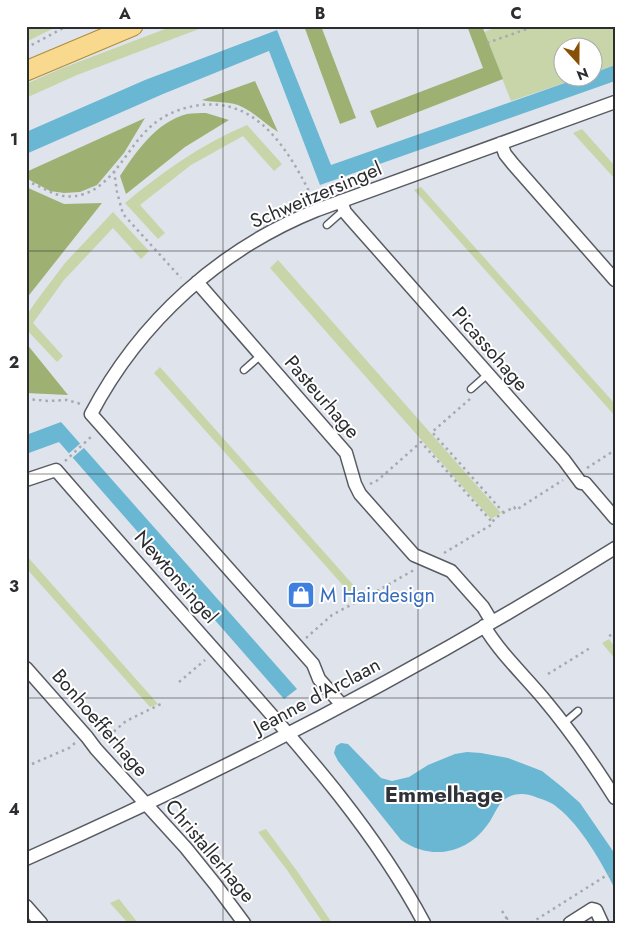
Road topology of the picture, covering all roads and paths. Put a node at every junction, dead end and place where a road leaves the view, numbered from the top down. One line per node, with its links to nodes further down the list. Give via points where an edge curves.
1 (67, 26): 5 (path)
2 (133, 26): 6 (main road)
3 (535, 26): 4 (path)
4 (487, 43)
5 (26, 48)
6 (26, 71)
7 (615, 102): 8 (street, Schweitzersingel)
8 (501, 143): 12 (street, Schweitzersingel); 15 (street, via 513,164)
9 (114, 171): 10 (path, via 94,190 78,196 57,195); 11 (path, via 156,122 191,106 220,104 244,111 266,129 289,156); 14 (path, via 123,214)
10 (26, 181)
11 (314, 202)
12 (343, 206): 13 (lane); 16 (street, Schweitzersingel, via 302,216 260,237); 19 (street, Picassohage)
13 (327, 225)
14 (180, 277)
15 (615, 280)
16 (197, 282): 17 (street, Pasteurhage); 48 (street, Schweitzersingel, via 138,341 91,414 312,664 319,679)
17 (261, 355): 18 (lane); 38 (street, Pasteurhage, via 346,453 360,494 414,555 451,571 484,609)
18 (244, 370)
19 (488, 374): 20 (lane); 31 (street, Picassohage)
20 (473, 392): 30 (path, via 432,432)
21 (26, 399): 22 (path, via 67,400)
22 (81, 404)
23 (92, 436): 25 (path)
24 (615, 450): 26 (path)
25 (63, 462)
26 (581, 472)
27 (26, 480): 51 (street, Newtonsingel, via 56,470)
28 (378, 480): 32 (path, via 421,442)
29 (556, 486): 30 (path, via 516,510 514,507)
30 (504, 513): 32 (path)
31 (615, 518)
32 (492, 522): 34 (path)
33 (615, 548): 38 (street, Jeanne d'Arclaan)
34 (442, 553)
35 (418, 568): 36 (path)
36 (377, 591)
37 (358, 601): 41 (path, via 332,615)
38 (488, 624): 48 (street, Jeanne d'Arclaan); 50 (street, Pasteurhage, via 492,640)
39 (615, 633): 40 (path)
40 (610, 636)
41 (307, 638)
42 (590, 648): 45 (path)
43 (202, 662): 46 (path)
44 (26, 668): 56 (street, Bonhoefferhage)
45 (548, 674)
46 (179, 682)
47 (161, 704): 52 (path, via 126,721)
48 (342, 706): 51 (street, Jeanne d'Arclaan)
49 (578, 711): 50 (lane)
50 (563, 724): 55 (street, Pasteurhage)
51 (288, 733): 56 (street, Jeanne d'Arclaan); 65 (street, via 366,829)
52 (100, 743)
53 (67, 748): 54 (path)
54 (32, 764)
55 (615, 798)
56 (146, 804): 57 (street, Jeanne d'Arclaan); 64 (street, Christallerhage, via 186,848)
57 (26, 858)
58 (615, 870): 59 (path)
59 (560, 904): 61 (path); 67 (path)
60 (26, 906): 63 (street)
61 (563, 908)
62 (502, 912): 66 (path, via 507,918)
63 (41, 923)
64 (244, 923)
65 (424, 923)
66 (500, 923)
67 (531, 923)
68 (570, 923): 69 (street, via 592,909 596,910)
69 (602, 923)

